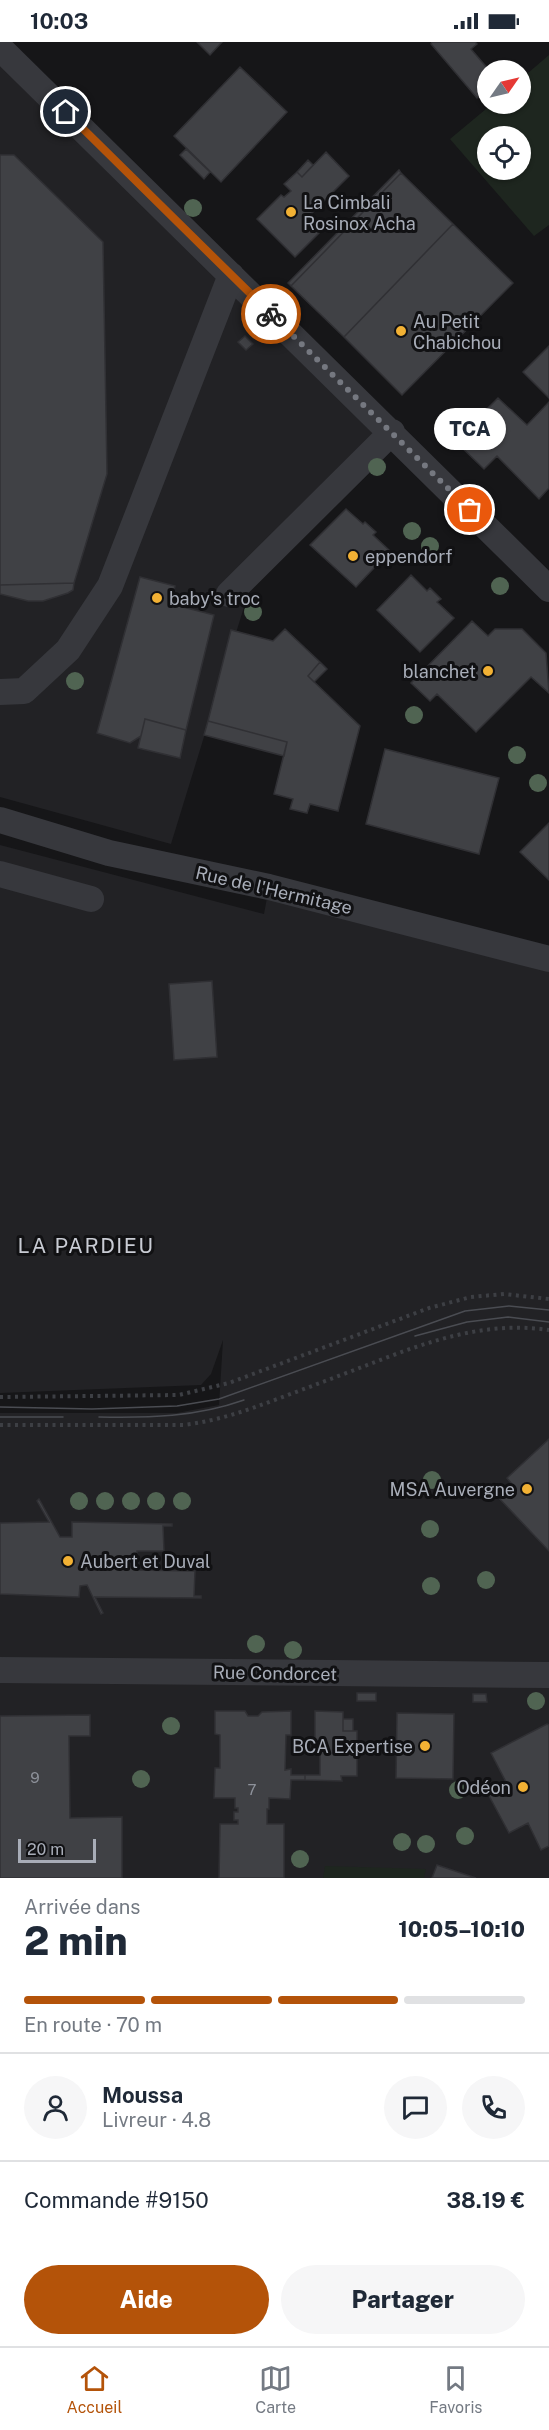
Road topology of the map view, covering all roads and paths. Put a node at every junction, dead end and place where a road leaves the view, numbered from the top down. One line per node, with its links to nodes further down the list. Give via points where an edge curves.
1 (0, 48): 2 (street)
2 (231, 275): 3 (street); 6 (street, via 110,585 68,650 24,691)
3 (392, 432): 4 (street); 5 (street)
4 (549, 589)
5 (229, 594)
6 (0, 692)
7 (0, 820): 10 (street, Rue de l'Hermitage, via 109,853 269,887)
8 (0, 874): 9 (street)
9 (91, 898)
10 (549, 959)
11 (549, 1299): 13 (path, via 504,1294 471,1297 429,1308 229,1383 179,1395)
12 (549, 1330): 14 (path, via 485,1329 433,1340 207,1422)
13 (0, 1397)
14 (0, 1425)
15 (0, 1670): 16 (street, Rue Condorcet)
16 (549, 1675)

